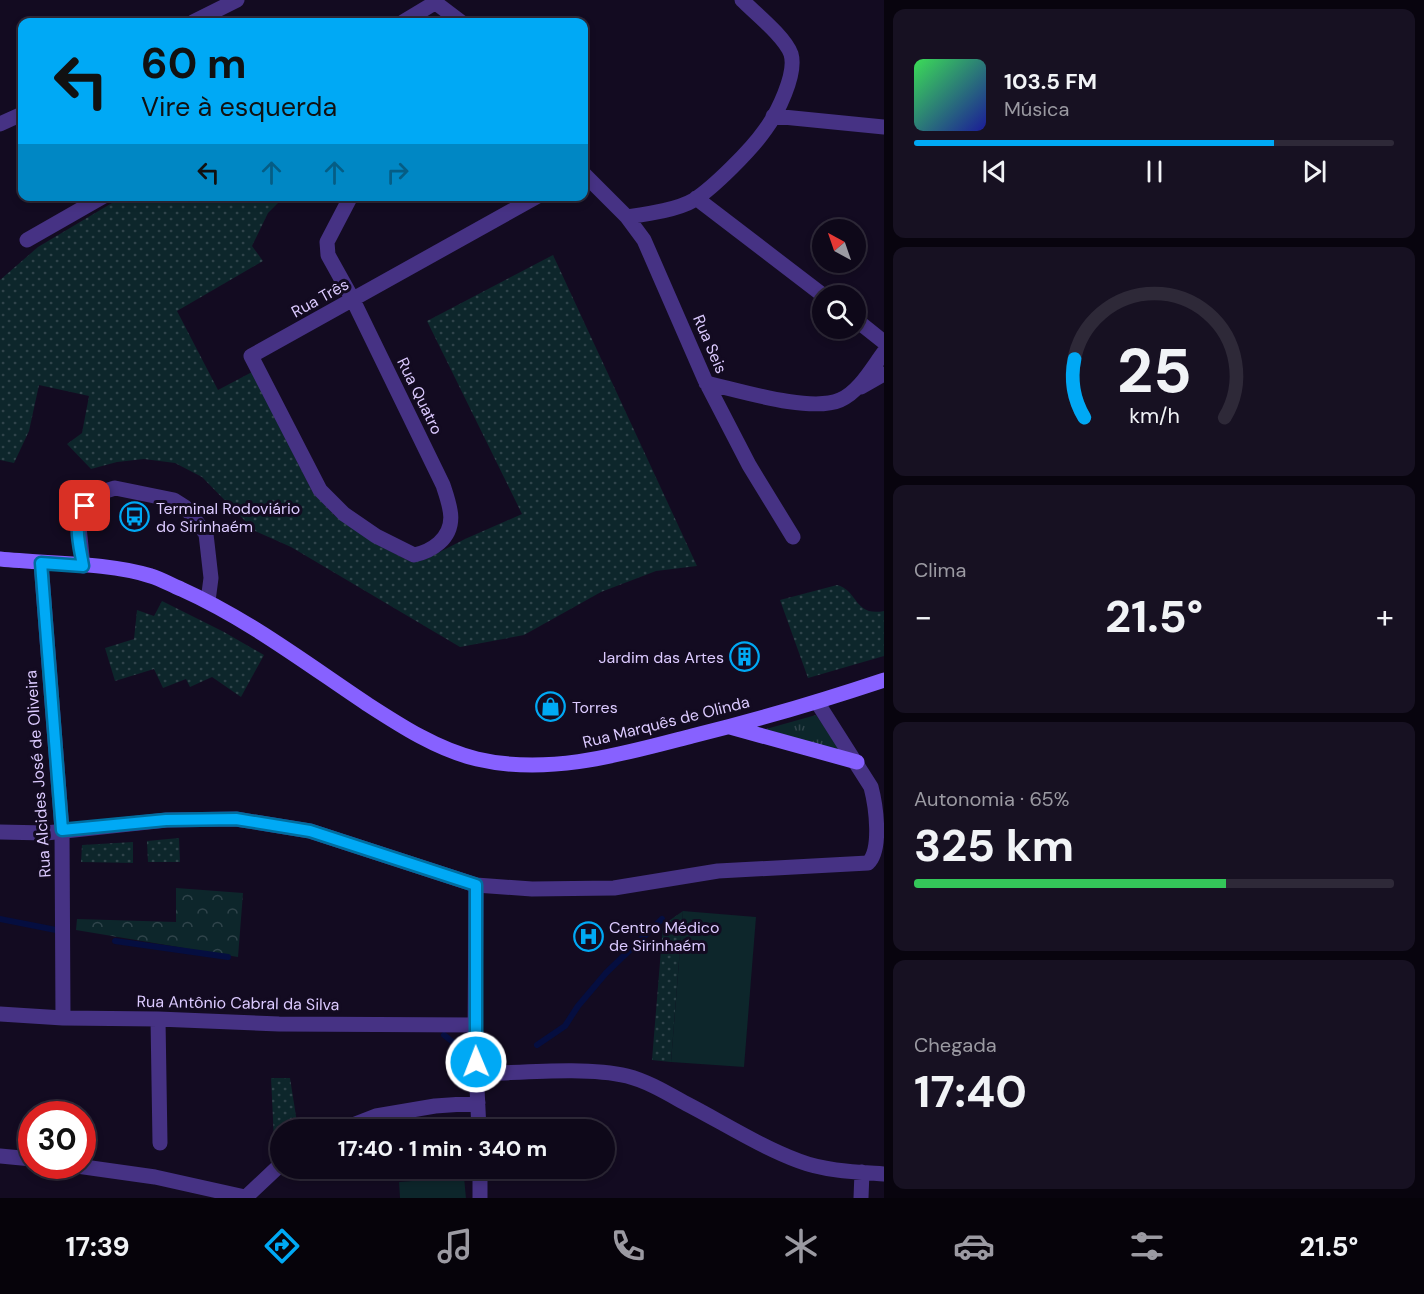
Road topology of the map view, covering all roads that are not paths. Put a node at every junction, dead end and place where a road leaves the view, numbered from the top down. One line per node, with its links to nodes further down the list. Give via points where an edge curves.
1 (237, 0): 4 (street)
2 (742, 0): 8 (street, via 790,51 793,64 787,88)
3 (434, 1): 5 (street); 6 (street)
4 (201, 18)
5 (409, 18)
6 (456, 18)
7 (18, 116): 9 (street)
8 (773, 116): 10 (street); 12 (street, via 728,170)
9 (0, 124)
10 (884, 127)
11 (588, 178): 16 (street, Rua Seis)
12 (696, 198): 16 (street, via 661,211); 18 (street)
13 (95, 201): 17 (street)
14 (348, 201): 19 (street, Rua Quatro, via 327,242 328,255)
15 (529, 201): 19 (street, Rua Três)
16 (627, 217): 24 (street, Rua Seis, via 644,240)
17 (27, 240)
18 (812, 287)
19 (353, 300): 26 (street, Rua Quatro); 26 (street, Rua Três, via 251,356 320,490 344,514 414,555 431,550 443,539 451,526)
20 (866, 328): 21 (street)
21 (884, 342)
22 (884, 352): 25 (street)
23 (884, 374): 25 (street)
24 (706, 383): 25 (street, via 812,404 839,401); 27 (street, Rua Seis)
25 (849, 395)
26 (451, 509)
27 (793, 537)
28 (0, 559): 29 (main road, Rua Marquês de Olinda)
29 (41, 563): 30 (main road, Rua Marquês de Olinda); 36 (street, Rua Alcides José de Oliveira)
30 (83, 566): 31 (main road, Rua Marquês de Olinda, via 152,576); 31 (street, via 78,517 99,494 116,488 174,500 185,507 206,534 211,578)
31 (208, 601): 34 (main road, Rua Marquês de Olinda, via 389,718 451,752 478,760 513,765 587,761)
32 (884, 681): 33 (main road, Rua Marquês de Olinda)
33 (817, 702): 34 (main road, Rua Marquês de Olinda); 35 (street)
34 (730, 727): 35 (main road)
35 (857, 762): 38 (street, via 874,798 877,848 868,863 718,870 614,888)
36 (62, 830): 37 (street); 38 (street, via 166,820 236,819 310,831); 40 (street, Rua Alcides José de Oliveira)
37 (0, 832)
38 (476, 885): 42 (street)
39 (0, 1014): 40 (street, Rua Antônio Cabral da Silva)
40 (63, 1018): 41 (street, Rua Antônio Cabral da Silva)
41 (158, 1019): 42 (street, Rua Antônio Cabral da Silva); 47 (street)
42 (475, 1025): 43 (street)
43 (476, 1068): 44 (street); 51 (street, via 627,1076 801,1162)
44 (478, 1103): 45 (street, via 435,1106); 46 (street)
45 (368, 1119)
46 (479, 1119)
47 (160, 1143)
48 (0, 1156): 49 (street)
49 (18, 1158)
50 (96, 1169): 55 (street)
51 (862, 1172): 53 (street); 57 (street)
52 (270, 1174): 55 (street)
53 (884, 1174)
54 (480, 1179): 56 (street)
55 (245, 1197)
56 (480, 1198)
57 (861, 1198)

